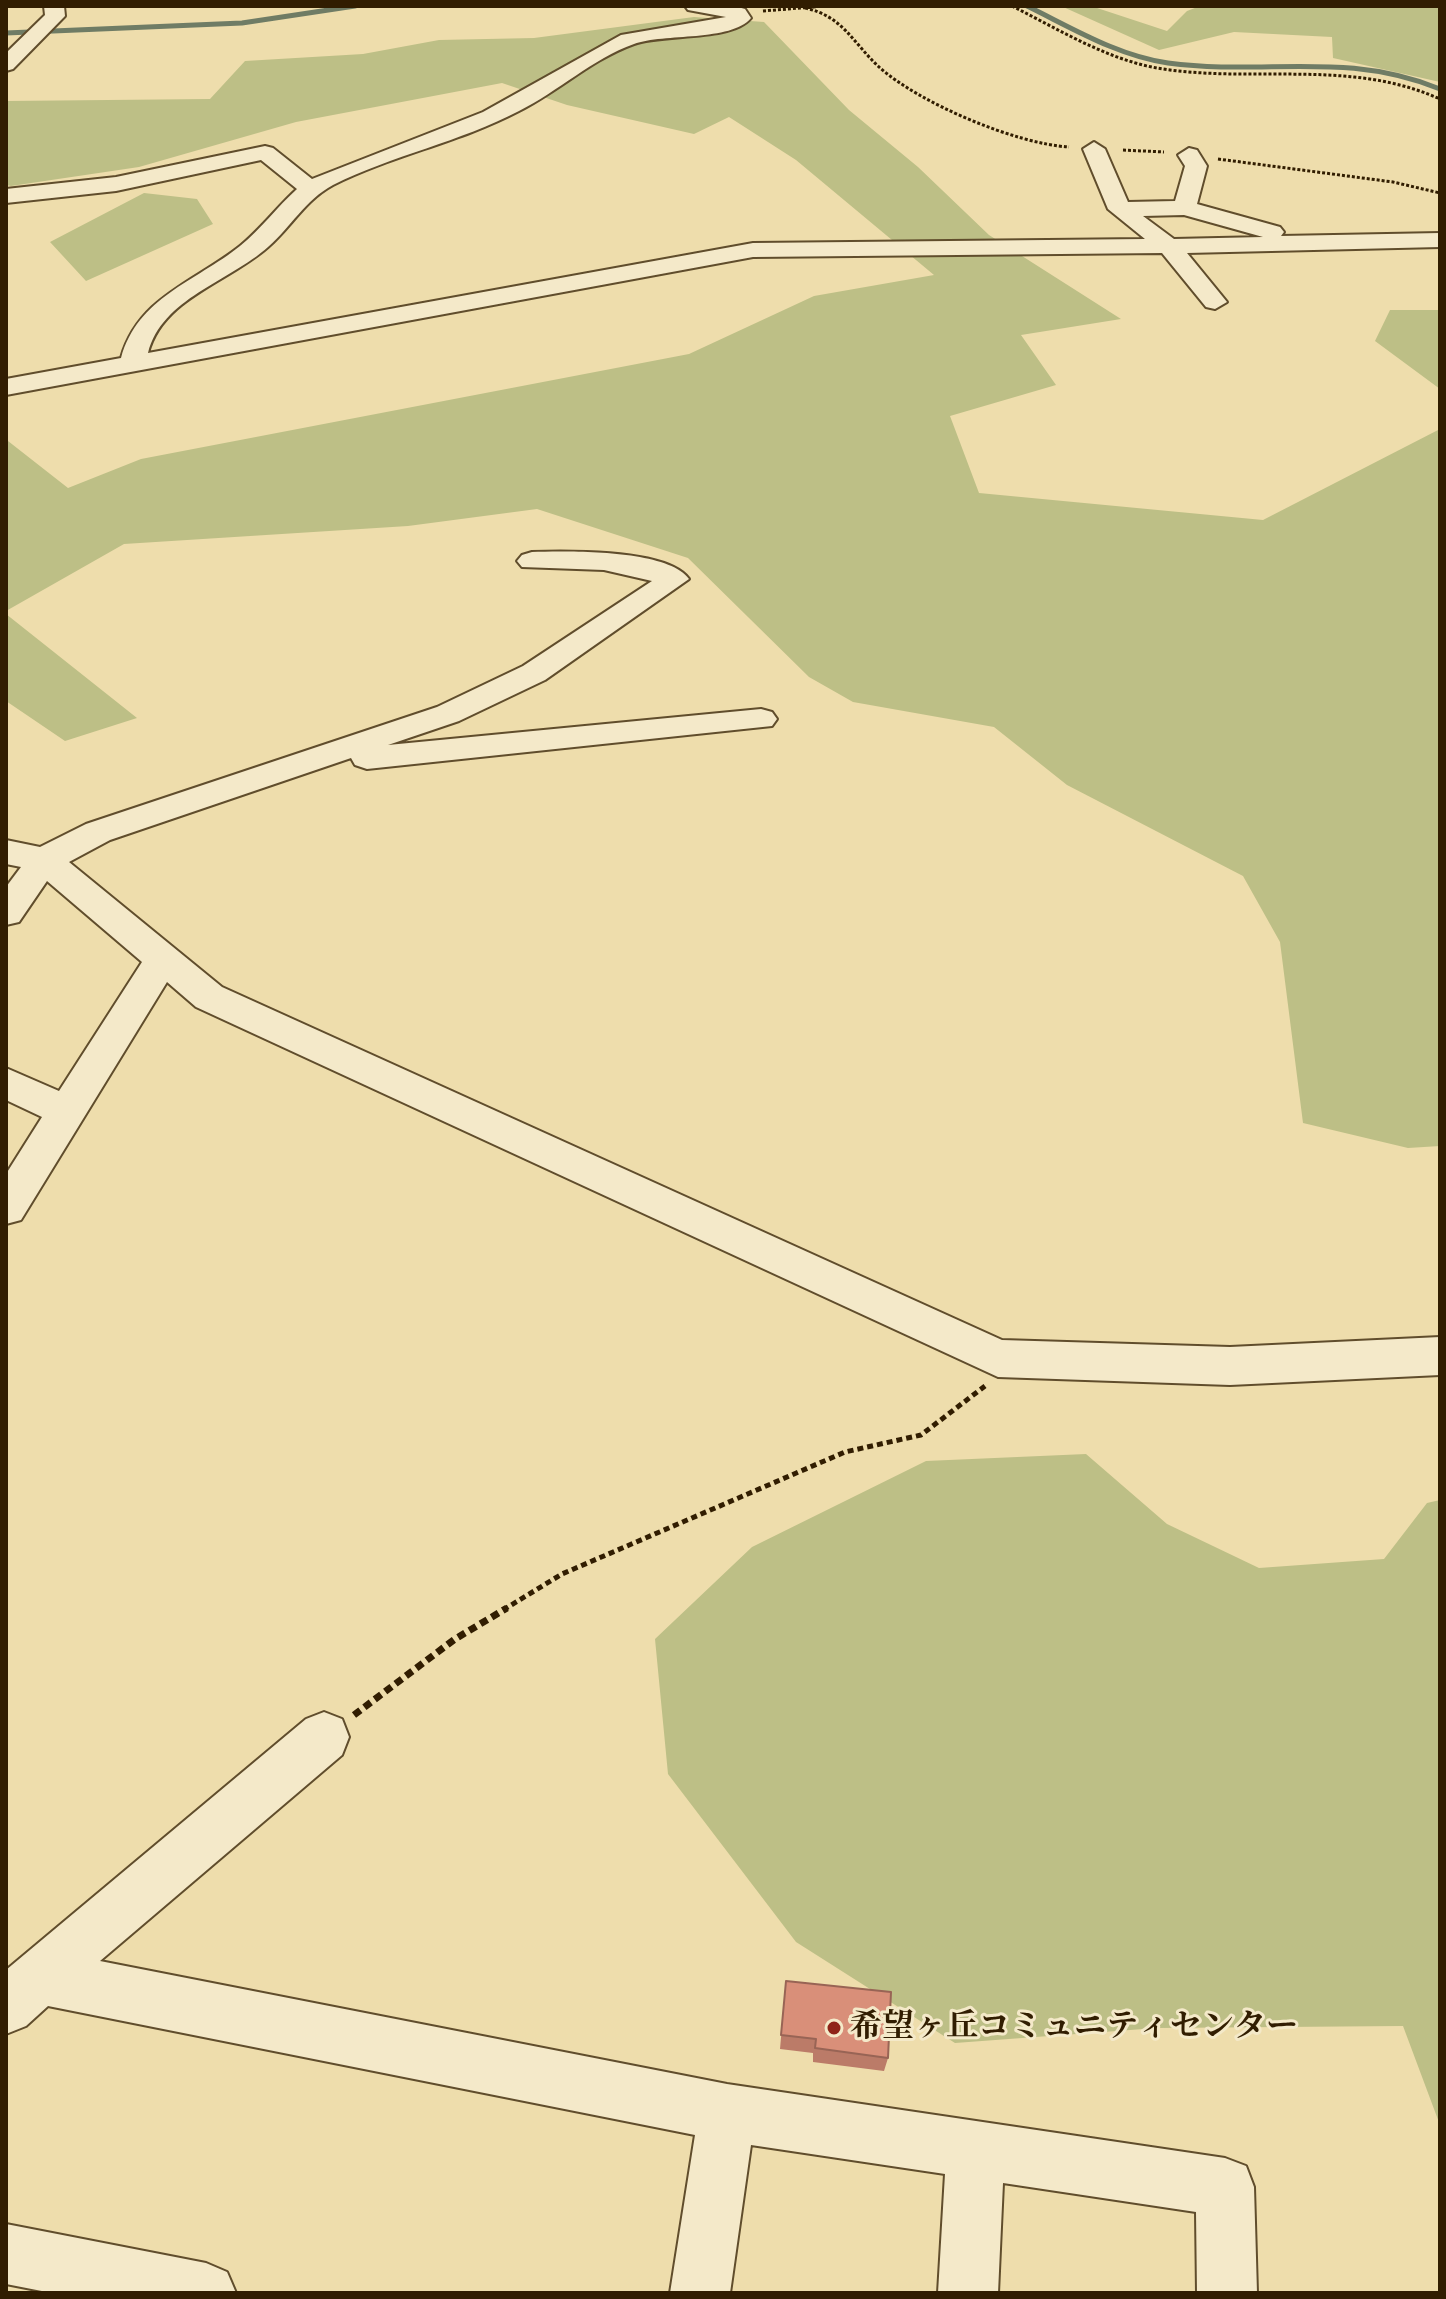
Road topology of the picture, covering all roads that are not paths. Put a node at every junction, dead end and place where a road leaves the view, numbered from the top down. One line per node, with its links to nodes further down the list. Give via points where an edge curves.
1 (54, 6): 3 (street, via 55,16)
2 (695, 6): 6 (street, via 738,13 741,18 631,38 493,116)
3 (6, 65)
4 (1094, 149): 9 (street)
5 (1189, 155): 8 (street, via 1196,166)
6 (310, 188): 7 (street, via 265,153 104,186); 14 (street, via 261,241 196,282 152,320 142,332)
7 (6, 196)
8 (1185, 208): 9 (street); 11 (street)
9 (1120, 209): 12 (street)
10 (1440, 240): 11 (street)
11 (1298, 243): 12 (street)
12 (1170, 247): 13 (street); 14 (street, via 753,250)
13 (1215, 302)
14 (133, 362): 15 (street)
15 (6, 387)
16 (532, 561): 18 (street, via 610,559 674,579 534,673 448,714)
17 (761, 719): 18 (street)
18 (295, 765): 20 (street, via 98,832)
19 (6, 852): 20 (street)
20 (44, 860): 21 (street); 22 (street)
21 (6, 913)
22 (163, 959): 24 (street); 26 (street, via 209,997 998,1358 1230,1366)
23 (6, 1083): 24 (street)
24 (67, 1112): 25 (street)
25 (6, 1208)
26 (1440, 1356)
27 (324, 1737): 28 (street)
28 (23, 1992): 29 (street)
29 (727, 2113): 30 (street); 33 (street)
30 (976, 2150): 34 (street); 35 (street, via 1225,2187)
31 (6, 2254): 32 (street)
32 (206, 2293)
33 (700, 2293)
34 (968, 2293)
35 (1227, 2293)

